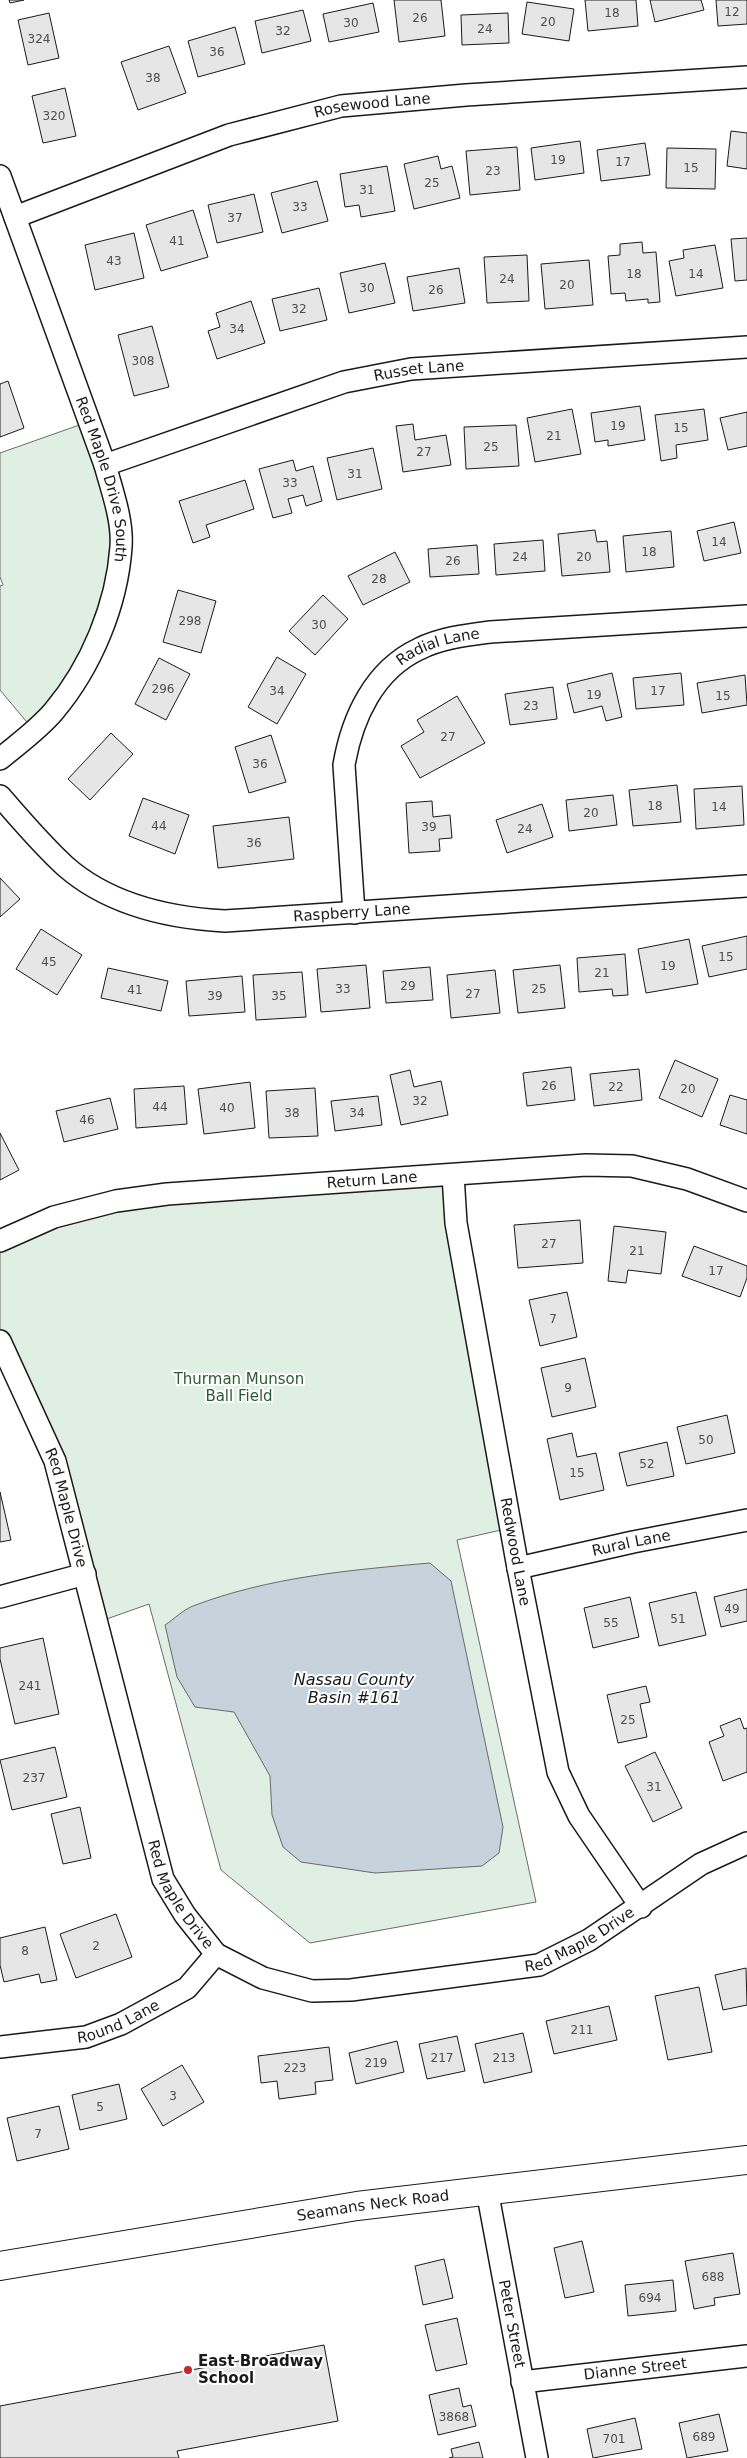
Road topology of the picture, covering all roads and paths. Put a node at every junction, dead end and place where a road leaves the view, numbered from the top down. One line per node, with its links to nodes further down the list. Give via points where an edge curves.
1 (747, 77): 3 (street, Rosewood Lane, via 341,106 229,135)
2 (0, 176): 3 (street, Red Maple Drive South)
3 (15, 217): 5 (street, Red Maple Drive South)
4 (747, 347): 5 (street, Russet Lane, via 411,369 344,382)
5 (105, 465): 7 (street, Red Maple Drive South, via 116,503 121,546 112,594 97,638 81,675 53,712)
6 (747, 616): 10 (street, Radial Lane, via 465,636 419,648 396,664 375,686 360,709 344,764)
7 (0, 759)
8 (0, 796): 10 (street, Raspberry Lane, via 66,867 103,891 144,908 194,919 225,921)
9 (747, 886): 10 (street, Raspberry Lane)
10 (354, 913)
11 (453, 1175): 12 (street, Return Lane, via 586,1165 632,1166 687,1180); 13 (street, Return Lane, via 133,1198 54,1217); 16 (street, Redwood Lane, via 456,1223)
12 (747, 1201)
13 (0, 1241)
14 (0, 1342): 17 (street, Red Maple Drive, via 55,1461)
15 (747, 1520): 16 (street, Rural Lane)
16 (518, 1568): 20 (street, Redwood Lane, via 558,1772 578,1816)
17 (85, 1574): 18 (street); 21 (street, Red Maple Drive, via 163,1879 185,1915)
18 (0, 1597)
19 (747, 1843): 20 (street, Red Maple Drive, via 701,1864)
20 (641, 1907): 21 (street, Red Maple Drive, via 589,1940 539,1965 351,1990 312,1991 263,1978)
21 (216, 1954): 22 (street, Round Lane, via 187,1988 121,2024 86,2037)
22 (0, 2047)
23 (747, 2160): 24 (main road, Seamans Neck Road)
24 (487, 2190): 25 (main road, Seamans Neck Road, via 357,2206); 27 (street, Peter Street)
25 (0, 2266)
26 (747, 2356): 27 (street, Dianne Street)
27 (522, 2382): 28 (street, Peter Street)
28 (537, 2458)

